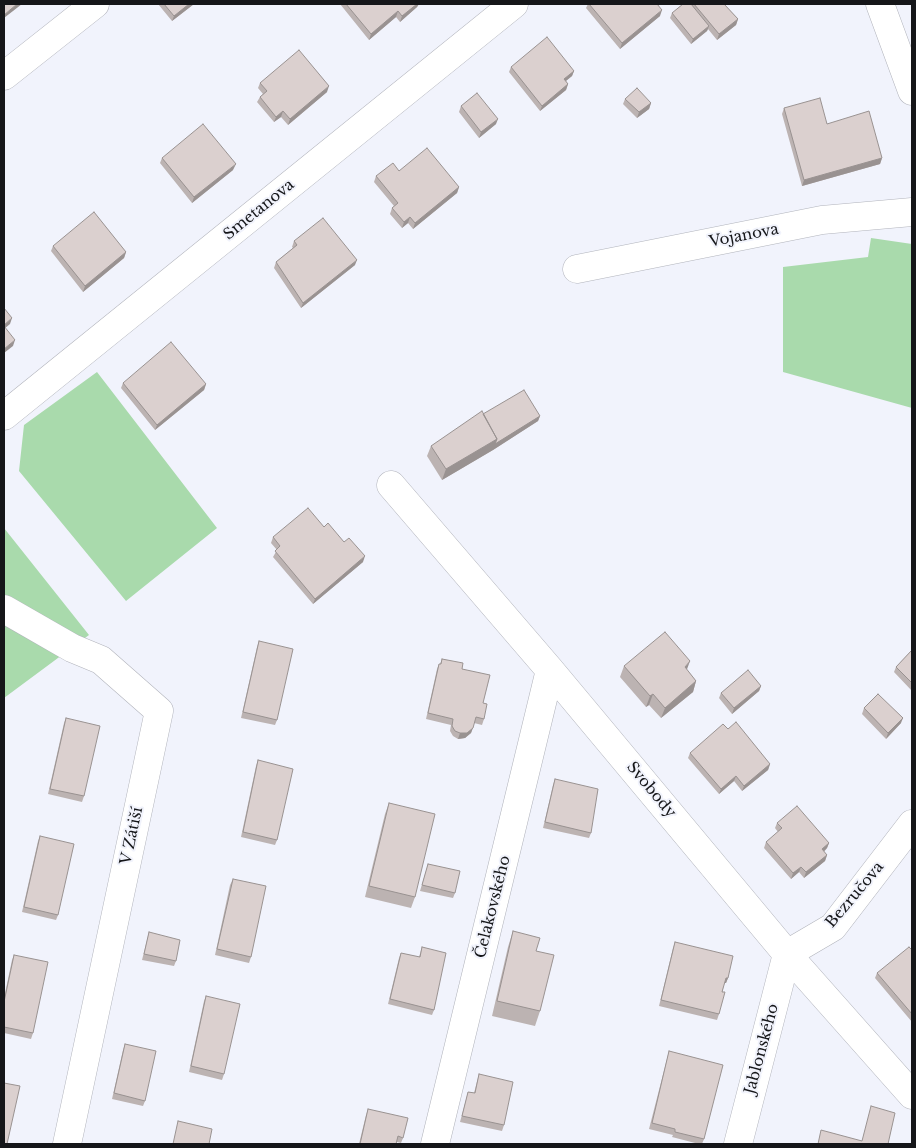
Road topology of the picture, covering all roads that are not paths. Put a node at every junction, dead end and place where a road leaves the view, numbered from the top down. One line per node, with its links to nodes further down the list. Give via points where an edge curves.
1 (514, 4): 8 (street, Smetanova)
2 (880, 4): 5 (street)
3 (91, 5): 4 (street)
4 (4, 76)
5 (912, 91)
6 (912, 212): 7 (street, Vojanova, via 822,220)
7 (577, 269)
8 (4, 416)
9 (391, 485): 11 (street, Svobody)
10 (4, 609): 15 (street, V Zátiší, via 72,648 101,660 159,711)
11 (550, 670): 13 (street, Svobody); 16 (street, Čelakovského)
12 (912, 824): 13 (street, Bezručova, via 832,927)
13 (787, 954): 14 (street, Svobody); 17 (street, Jablonského)
14 (912, 1095)
15 (67, 1144)
16 (435, 1144)
17 (738, 1144)

